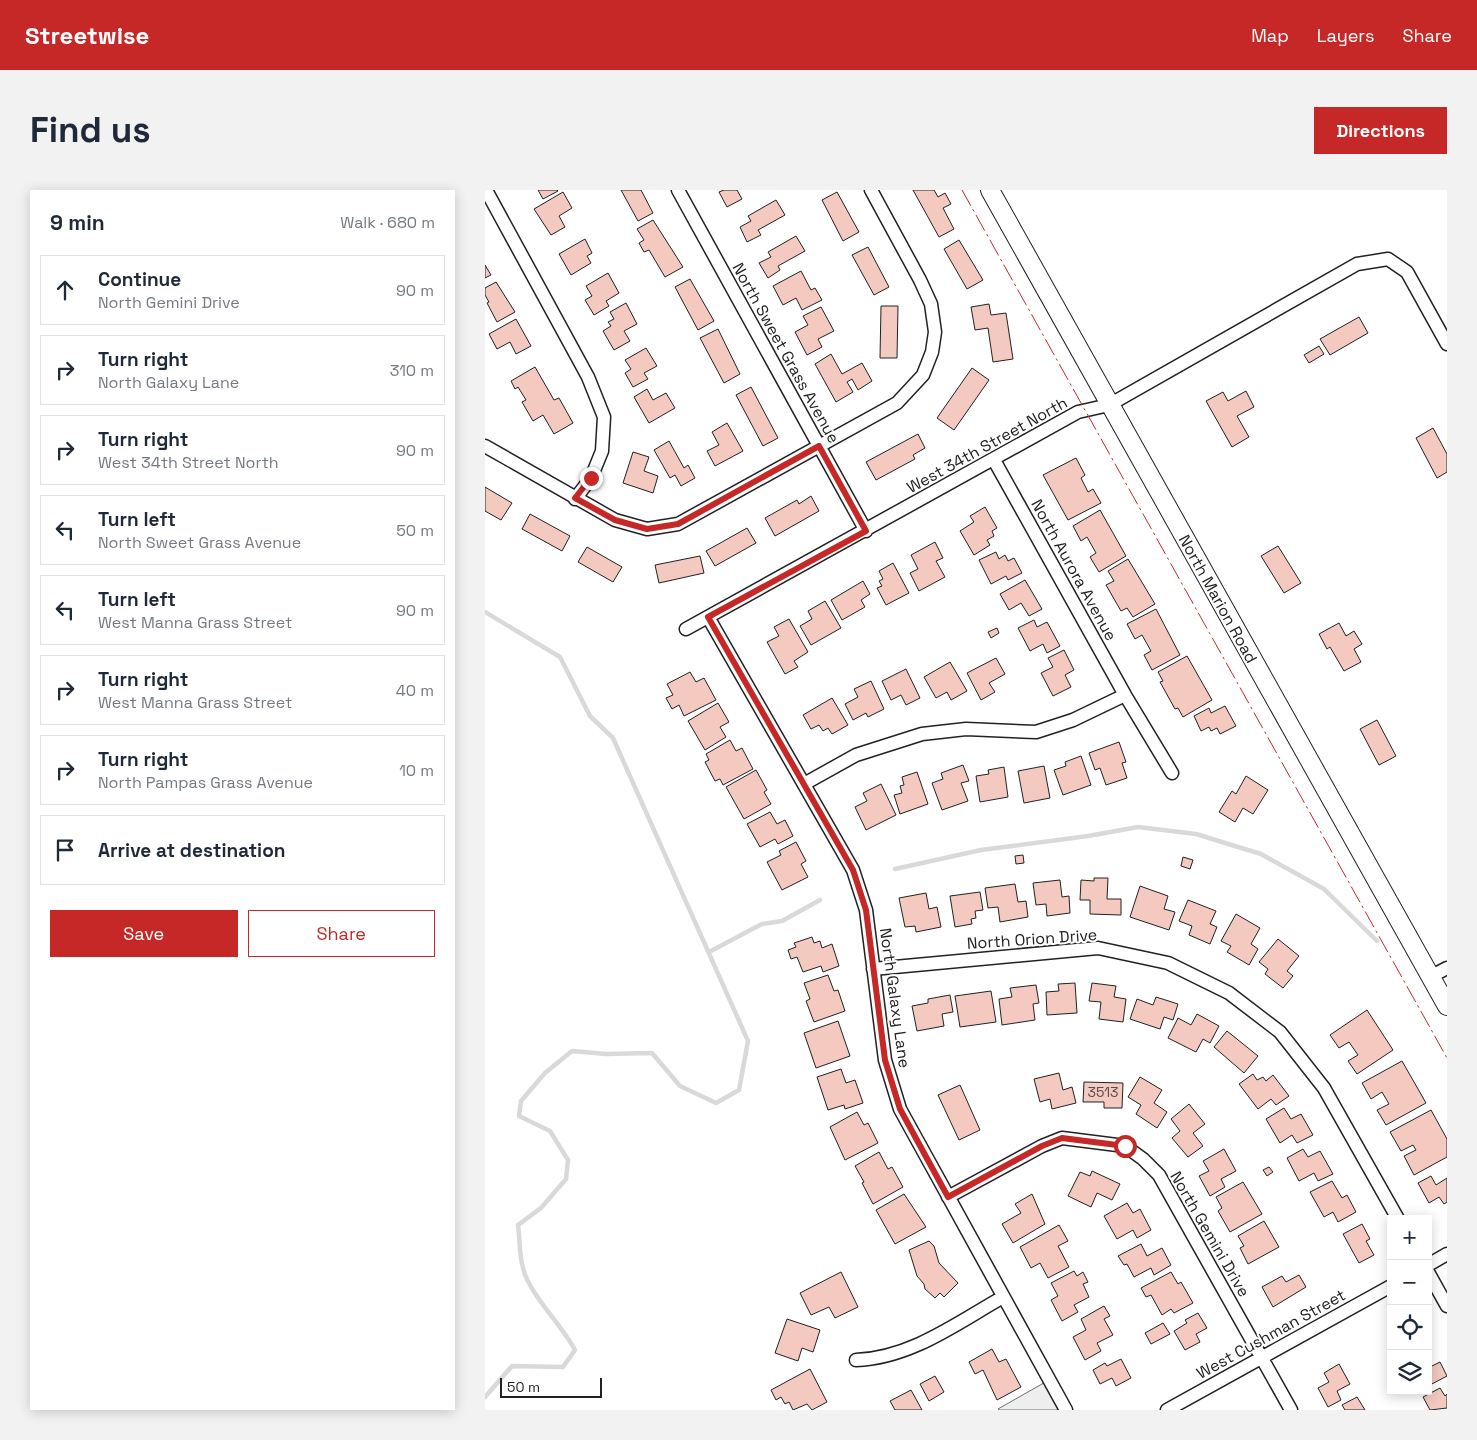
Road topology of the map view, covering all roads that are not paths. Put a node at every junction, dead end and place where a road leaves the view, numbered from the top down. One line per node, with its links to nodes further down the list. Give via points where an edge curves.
1 (486, 190): 10 (street, via 588,377 604,417 602,451 591,478)
2 (678, 190): 8 (street, North Sweet Grass Avenue)
3 (871, 190): 8 (street, via 931,304 935,332 932,352 923,375 897,403)
4 (990, 190): 6 (main road, North Marion Road)
5 (1447, 344): 6 (street, West 34th Street North, via 1407,272 1388,259 1357,264)
6 (1109, 405): 9 (street, West 34th Street North, via 1078,412); 19 (main road, North Marion Road)
7 (485, 446): 10 (street)
8 (819, 446): 10 (street, via 678,524 647,529 615,520); 11 (street, North Sweet Grass Avenue)
9 (994, 460): 11 (street, West 34th Street North); 14 (street, North Aurora Avenue)
10 (575, 498)
11 (866, 531): 12 (street, West 34th Street North)
12 (708, 617): 13 (street, West 34th Street North); 16 (street, North Galaxy Lane)
13 (686, 629)
14 (1125, 695): 15 (street, North Aurora Avenue); 16 (street, via 1073,720 1036,732 966,729 922,734 856,755)
15 (1172, 773)
16 (804, 784): 18 (street, North Galaxy Lane, via 853,870 866,910)
17 (1447, 968): 19 (street)
18 (873, 969): 21 (street, North Galaxy Lane, via 885,1060 900,1109); 22 (street, North Orion Drive, via 1098,948 1168,963 1229,993 1280,1032 1324,1088)
19 (1431, 977): 20 (main road, North Marion Road)
20 (1447, 1006)
21 (948, 1197): 27 (street, North Galaxy Lane); 29 (street, North Gemini Drive, via 1062,1138 1125,1146 1159,1175)
22 (1396, 1215)
23 (1447, 1254): 24 (street)
24 (1432, 1263)
25 (1432, 1279): 28 (street)
26 (1387, 1288): 29 (street, West Cushman Street)
27 (1003, 1297): 30 (street, via 915,1346 893,1355); 31 (street, North Galaxy Lane)
28 (1447, 1306)
29 (1261, 1358): 32 (street, West Cushman Street); 33 (street, North Gemini Drive)
30 (856, 1360)
31 (1066, 1410)
32 (1167, 1410)
33 (1291, 1410)

